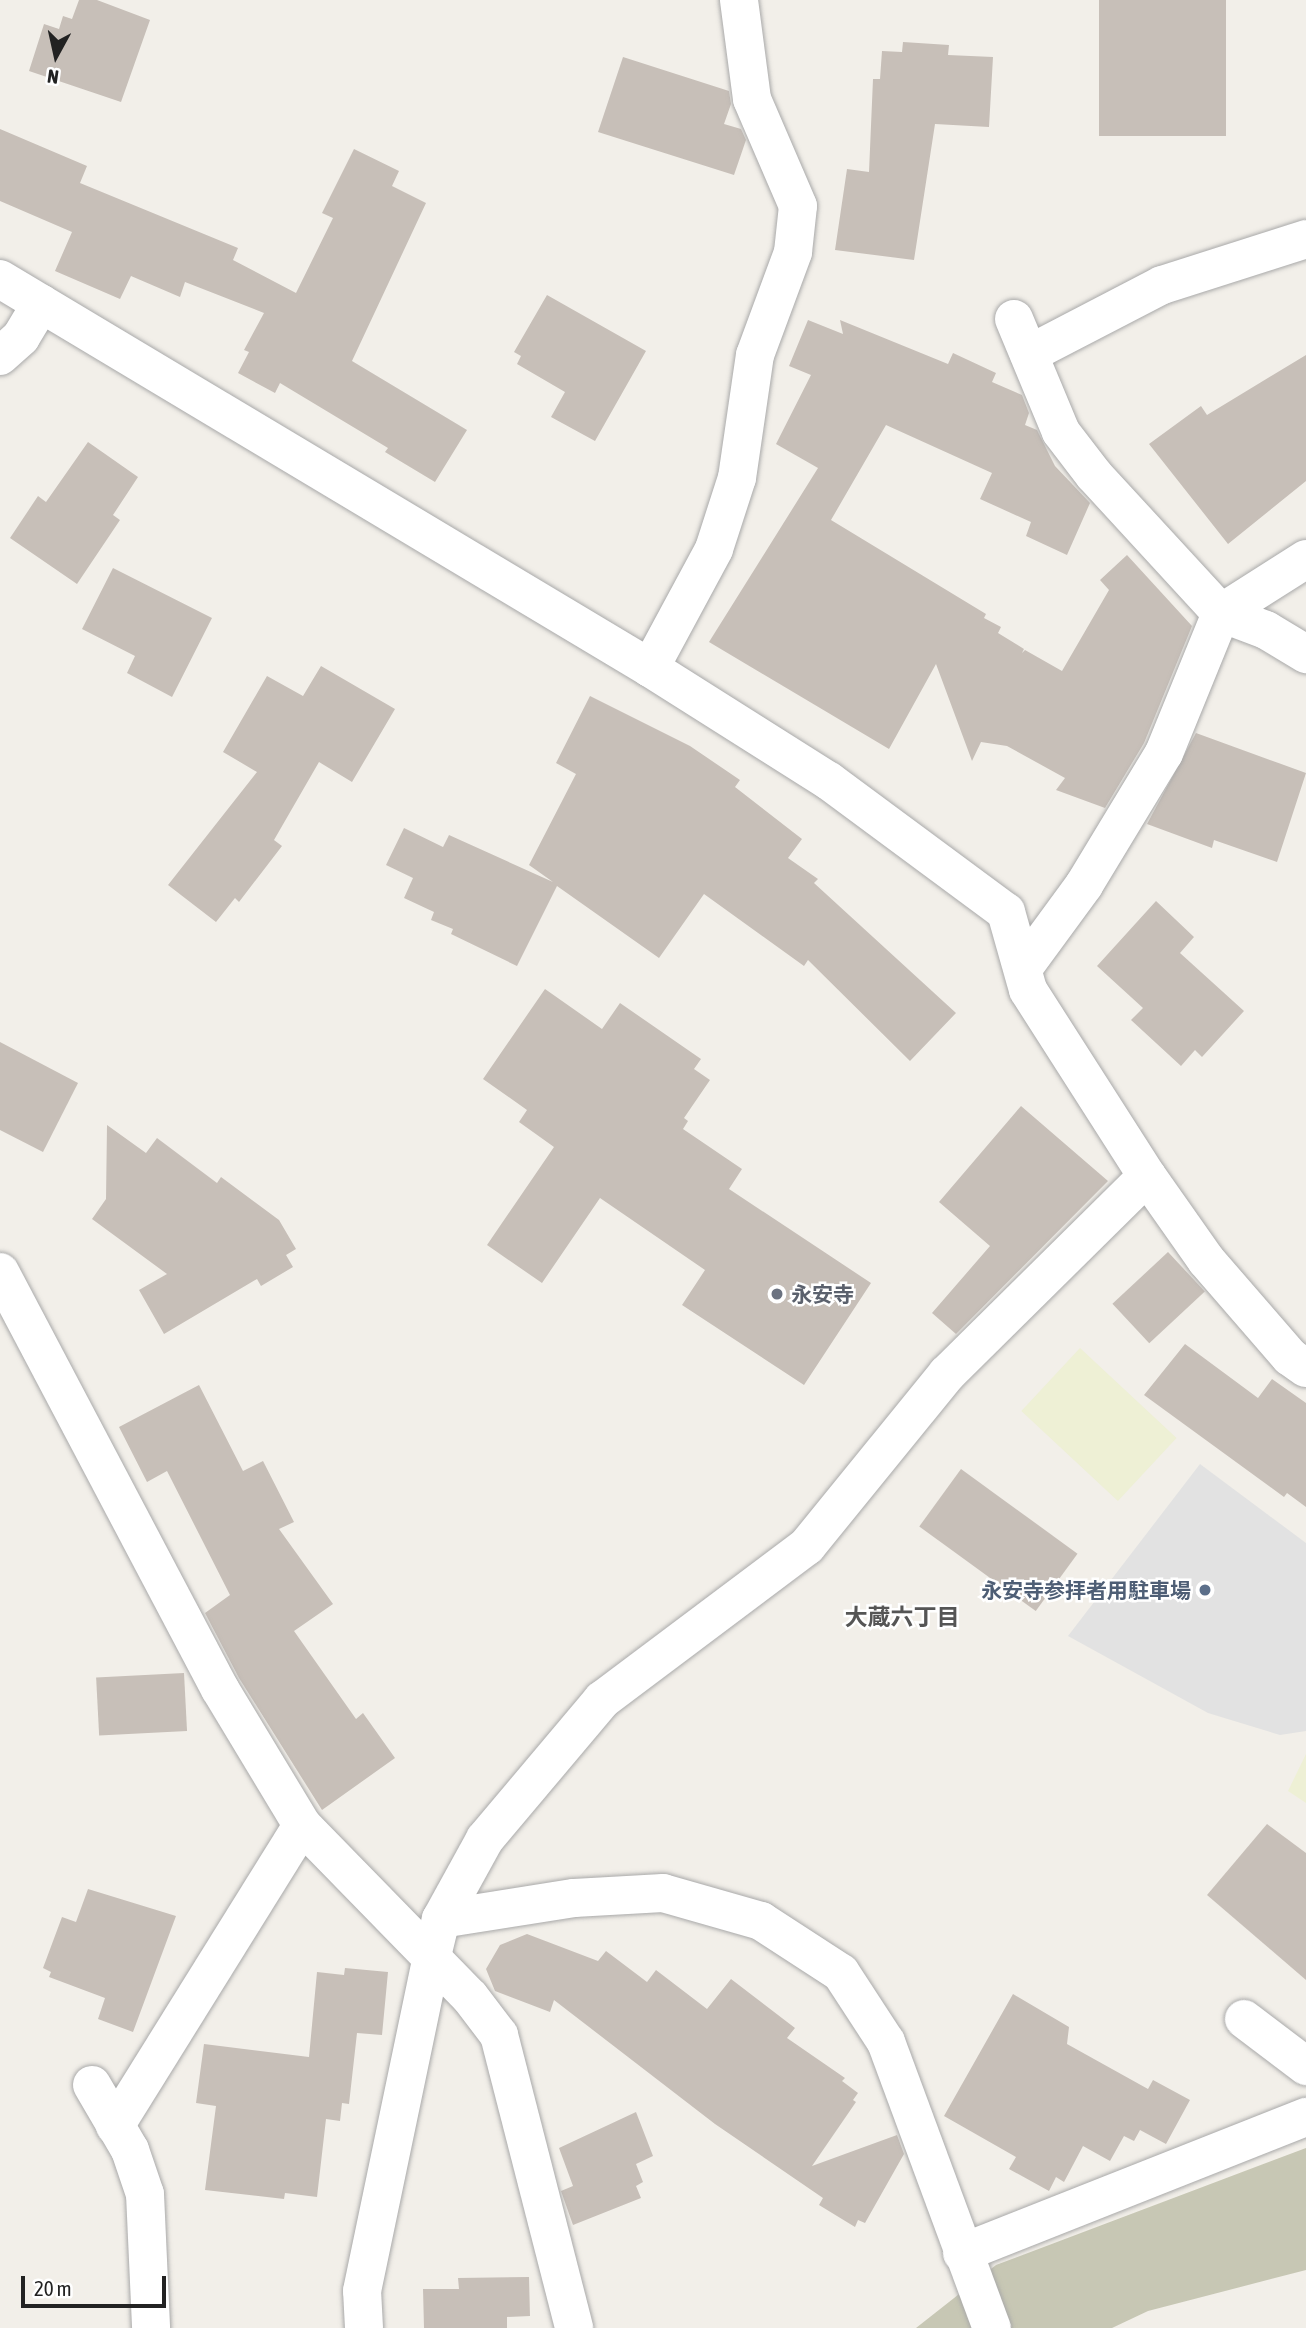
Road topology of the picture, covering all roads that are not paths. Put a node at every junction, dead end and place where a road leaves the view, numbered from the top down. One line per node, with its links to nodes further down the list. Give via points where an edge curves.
1 (739, 0): 11 (street, via 752,99 798,206 793,252 755,355 737,478 714,549)
2 (1306, 239): 6 (street, via 1162,285)
3 (0, 279): 4 (street)
4 (41, 304): 7 (street, via 21,337); 11 (street)
5 (1014, 319): 6 (street)
6 (1029, 354): 9 (street, via 1061,432 1094,475)
7 (0, 356)
8 (1306, 559): 9 (street)
9 (1221, 613): 10 (street, via 1266,630); 12 (street, via 1164,753 1084,885)
10 (1306, 654)
11 (650, 668): 12 (street, via 829,781 1006,912)
12 (1024, 967): 13 (street, via 1028,990)
13 (1147, 1176): 15 (street, via 1206,1260 1290,1357); 17 (street, via 947,1374 807,1546 602,1700 485,1839)
14 (0, 1272): 16 (street, via 220,1689)
15 (1306, 1368)
16 (302, 1825): 18 (street); 23 (street)
17 (441, 1919): 18 (street); 24 (street, via 575,1898 663,1893 761,1921 841,1973 886,2042)
18 (431, 1959): 27 (street, via 362,2291); 28 (street, via 499,2035)
19 (1244, 2019): 20 (street)
20 (1306, 2066)
21 (92, 2085): 23 (street)
22 (1306, 2117): 24 (street)
23 (115, 2126): 26 (street, via 130,2150 145,2194)
24 (962, 2253): 25 (street)
25 (986, 2313)
26 (151, 2328)
27 (364, 2328)
28 (574, 2328)

